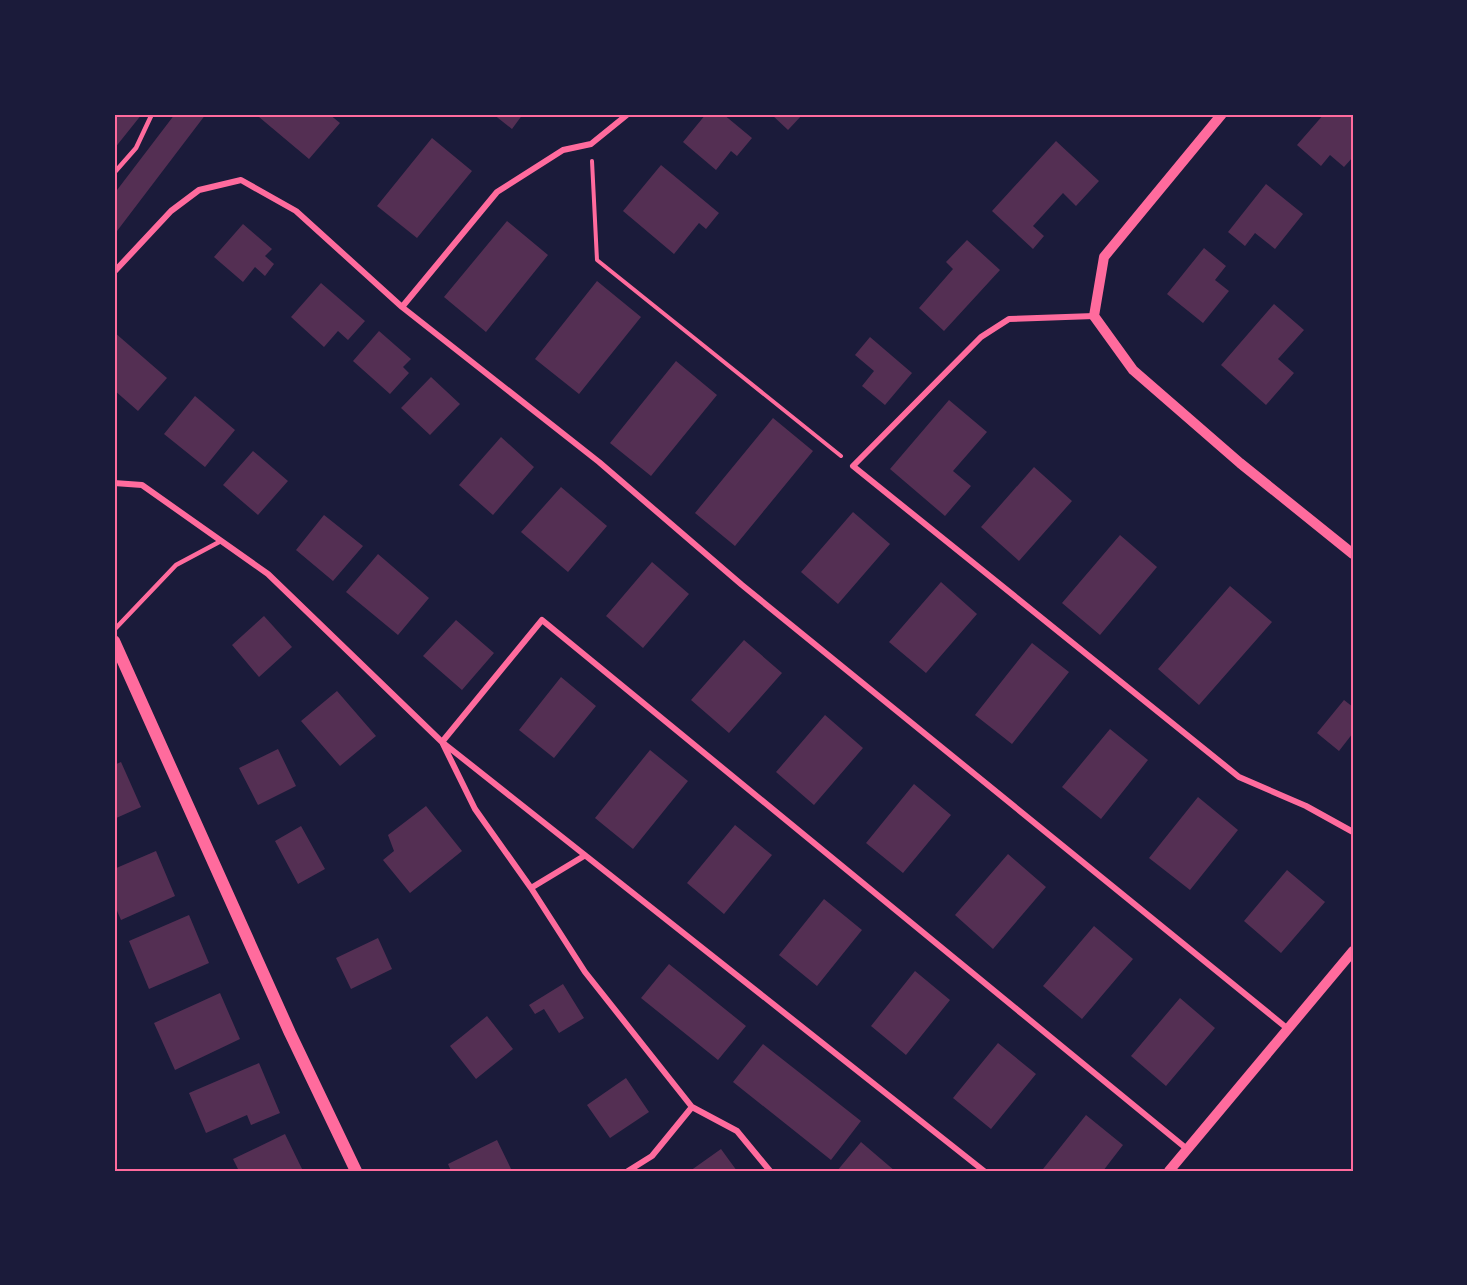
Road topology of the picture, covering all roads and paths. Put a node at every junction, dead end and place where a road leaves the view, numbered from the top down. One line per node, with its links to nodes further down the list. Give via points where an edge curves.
1 (152, 114): 5 (lane, via 136,148)
2 (628, 114): 4 (street)
3 (1222, 114): 8 (street, via 1104,257)
4 (591, 144): 7 (street, via 563,150 497,192); 9 (path, via 597,260)
5 (114, 174)
6 (114, 272): 7 (street, via 171,211 200,190 241,180 296,211)
7 (402, 307): 20 (street, via 599,462 742,585)
8 (1094, 316): 9 (street, via 1009,319 981,337); 12 (street, via 1133,370)
9 (853, 466): 16 (street, via 1239,777)
10 (114, 483): 11 (street, via 142,485)
11 (220, 541): 13 (lane, via 176,565); 15 (street, via 268,574)
12 (1353, 554)
13 (114, 630)
14 (114, 641): 23 (main road)
15 (442, 742): 17 (street); 18 (street, via 475,809); 22 (street, via 542,620)
16 (1353, 832)
17 (584, 855): 18 (street); 26 (street)
18 (531, 888): 21 (street, via 585,972)
19 (1353, 951): 20 (street)
20 (1288, 1029): 22 (street)
21 (692, 1107): 24 (street, via 652,1156); 25 (street, via 736,1131)
22 (1187, 1149): 27 (street)
23 (356, 1171)
24 (628, 1171)
25 (770, 1171)
26 (984, 1171)
27 (1169, 1171)

